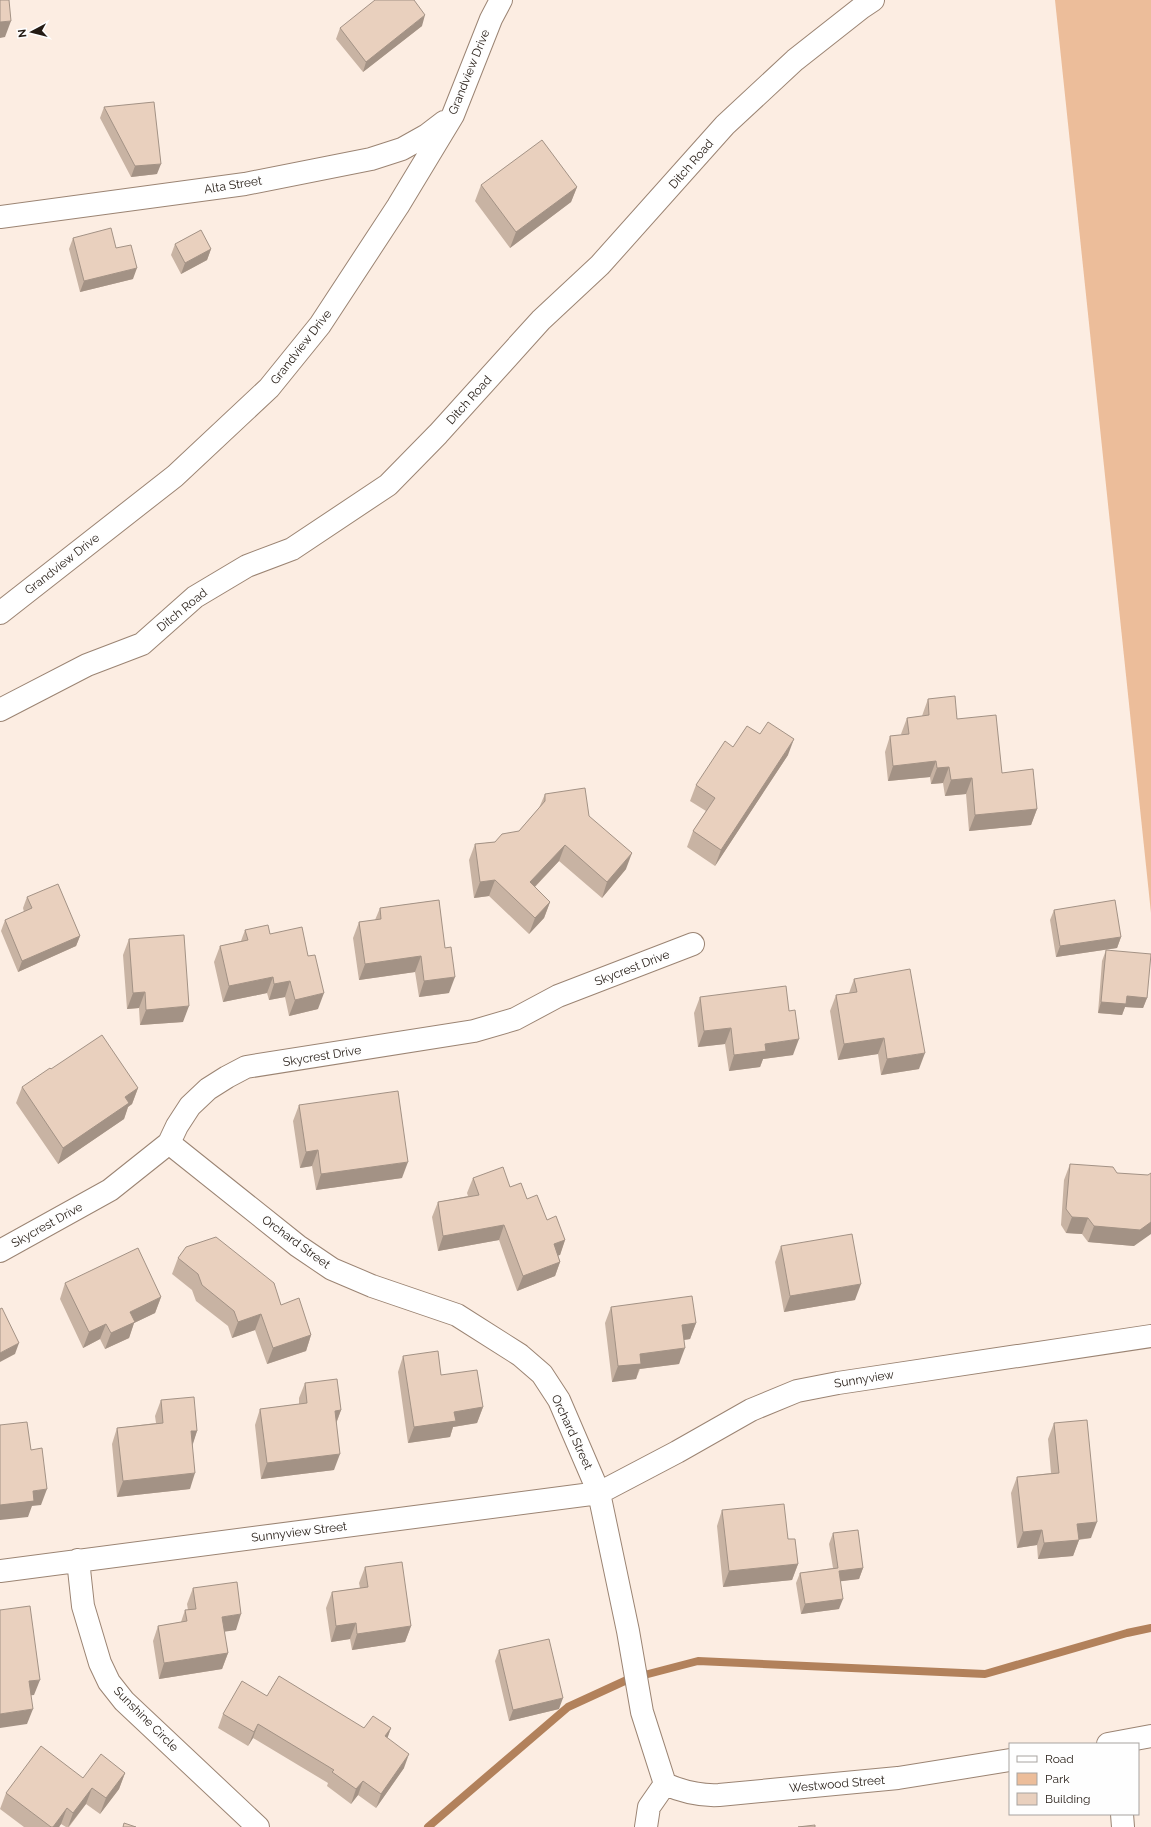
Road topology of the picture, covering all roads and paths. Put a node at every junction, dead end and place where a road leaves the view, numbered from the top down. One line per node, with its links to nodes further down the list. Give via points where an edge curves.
1 (500, 0): 3 (street, Grandview Drive)
2 (873, 0): 6 (street, Ditch Road, via 795,60 725,125 600,265 542,320 388,485 292,549 247,566 195,597 142,644 87,665)
3 (453, 115): 4 (street, Alta Street, via 427,135 402,149 371,159 244,184); 5 (street, Grandview Drive, via 398,206 320,325 269,388 175,476)
4 (0, 217)
5 (0, 613)
6 (0, 710)
7 (693, 944): 8 (street, Skycrest Drive, via 558,996 515,1019 474,1031 246,1067 208,1089 190,1106)
8 (168, 1143): 9 (street, Skycrest Drive, via 110,1190); 11 (street, Orchard Street, via 298,1246 332,1269 372,1286 457,1315 520,1355 542,1374 559,1400)
9 (0, 1251)
10 (1151, 1336): 11 (street, Sunnyview, via 797,1391 751,1410)
11 (599, 1493): 12 (street, Sunnyview Street); 17 (street, Orchard Street, via 642,1712)
12 (78, 1560): 13 (street, Sunnyview Street); 19 (street, Sunshine Circle, via 83,1606 100,1664 109,1682 124,1701)
13 (0, 1571)
14 (1151, 1736): 15 (street)
15 (1116, 1743)
16 (1009, 1760): 17 (street, Westwood Street, via 898,1778 719,1795 703,1796)
17 (665, 1784): 20 (street, via 649,1807)
18 (1122, 1815): 21 (street)
19 (258, 1827)
20 (646, 1827)
21 (1123, 1827)

